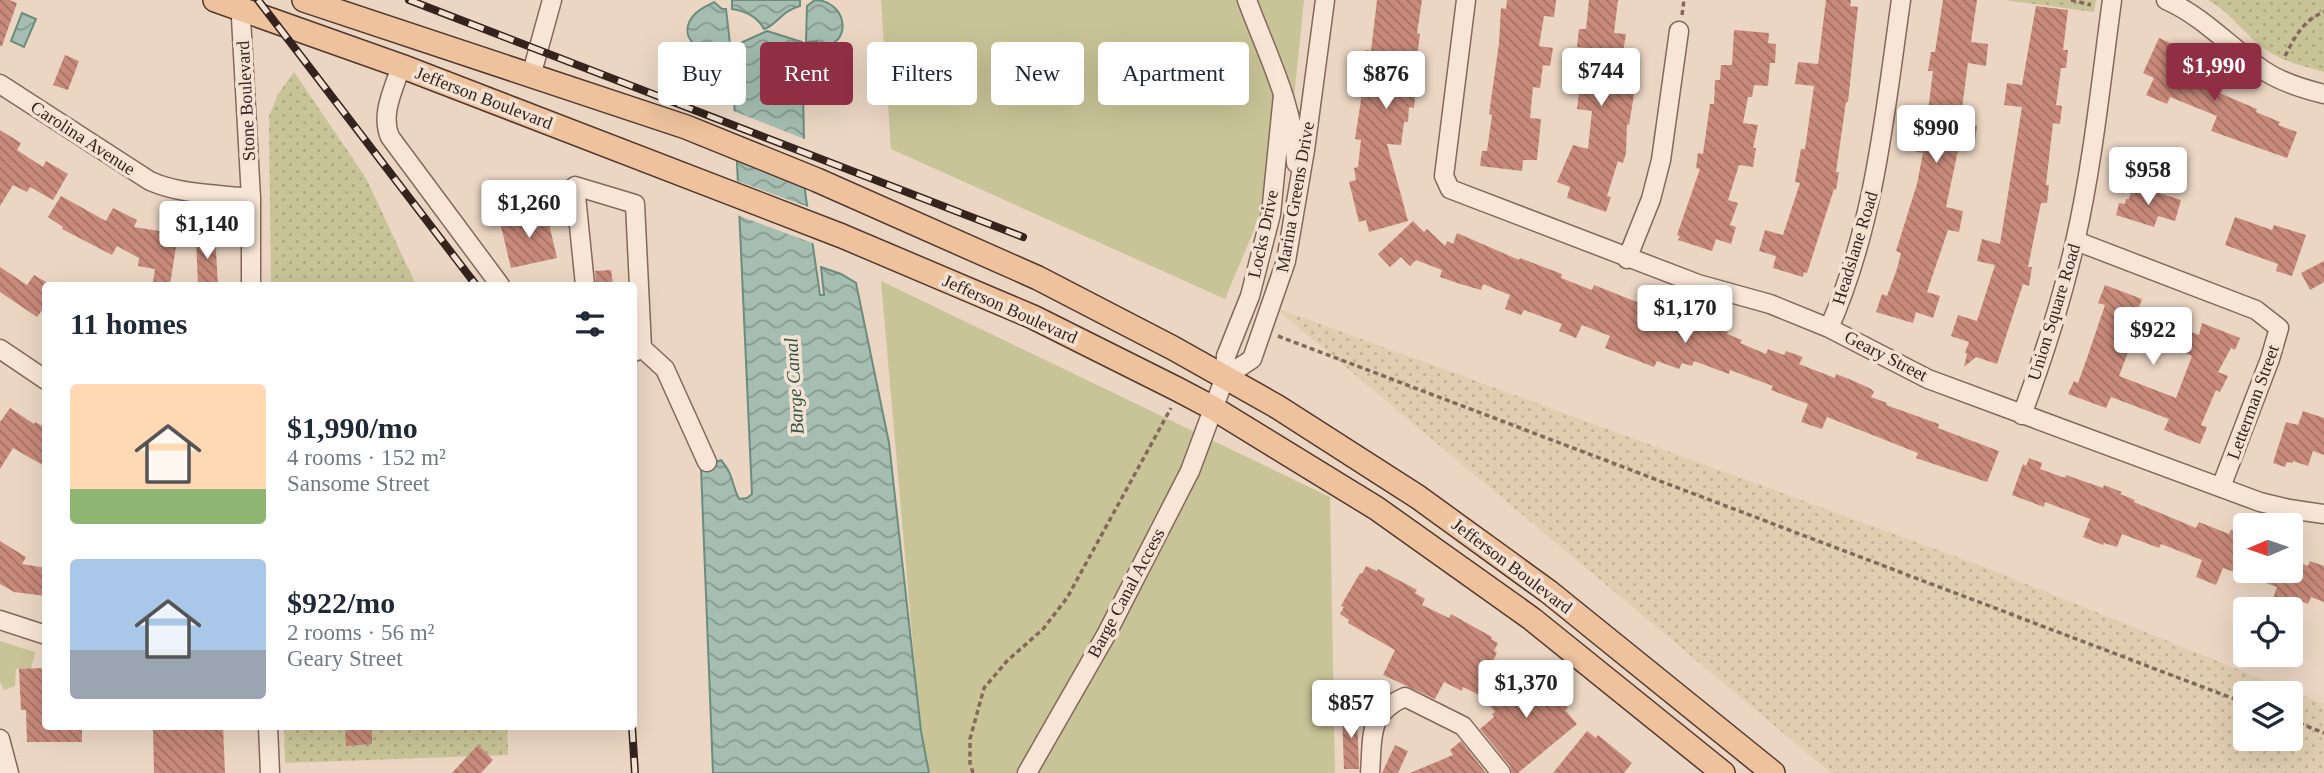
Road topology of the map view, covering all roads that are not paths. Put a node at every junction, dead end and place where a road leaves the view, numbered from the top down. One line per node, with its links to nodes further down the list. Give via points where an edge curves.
1 (215, 0): 10 (main road, Jefferson Boulevard)
2 (304, 0): 13 (main road, Jefferson Boulevard)
3 (552, 0): 13 (street)
4 (1247, 0): 16 (street, Locks Drive)
5 (1325, 0): 18 (street, Marina Greens Drive)
6 (1466, 0): 20 (street, Geary Street, via 1444,176 1450,189)
7 (1900, 0): 26 (street, Headslane Road, via 1875,181 1852,267)
8 (2112, 0): 19 (street, Union Square Road)
9 (2166, 0): 15 (street, via 2209,26 2264,70)
10 (241, 5): 12 (main road, Jefferson Boulevard); 17 (street, Stone Boulevard)
11 (1679, 31): 20 (street, via 1661,160)
12 (401, 66): 22 (street, via 385,118 386,129); 31 (main road, Jefferson Boulevard, via 842,236 1033,317)
13 (531, 76): 30 (main road, Jefferson Boulevard, via 686,127 817,180 1038,278)
14 (0, 84): 17 (street, Carolina Avenue, via 150,181 168,189)
15 (2324, 94)
16 (1283, 95): 18 (street, Locks Drive, via 1295,144); 30 (street, Locks Drive, via 1271,214 1250,296 1226,356)
17 (251, 198): 21 (street, Stone Boulevard)
18 (1296, 203): 30 (street, Marina Greens Drive, via 1286,261 1252,359)
19 (2076, 241): 32 (street, Union Square Road); 34 (street, Letterman Street, via 2256,310 2279,328)
20 (1627, 259): 26 (street, Geary Street, via 1770,304)
21 (251, 282)
22 (498, 282)
23 (585, 282): 24 (street, via 575,186 635,204)
24 (637, 282)
25 (637, 301): 28 (street)
26 (1829, 328): 32 (street, Geary Street, via 1928,379)
27 (0, 349): 29 (street)
28 (638, 350): 33 (street, via 665,369)
29 (42, 377)
30 (1225, 377): 31 (street, Locks Drive); 46 (main road, Jefferson Boulevard, via 1456,524 1549,592)
31 (1213, 408): 42 (street, Barge Canal Access, via 1190,471 1106,635); 45 (main road, Jefferson Boulevard, via 1376,508 1521,611)
32 (2022, 415): 34 (street, Geary Street)
33 (707, 462)
34 (2221, 487): 35 (street, Geary Street, via 2270,504)
35 (2324, 514)
36 (0, 620): 37 (street)
37 (42, 634)
38 (268, 730): 41 (street)
39 (0, 739): 40 (street)
40 (9, 773)
41 (270, 773)
42 (1027, 773)
43 (1370, 773): 44 (street, via 1378,715 1405,697 1462,726)
44 (1501, 773)
45 (1723, 773)
46 (1773, 773)

